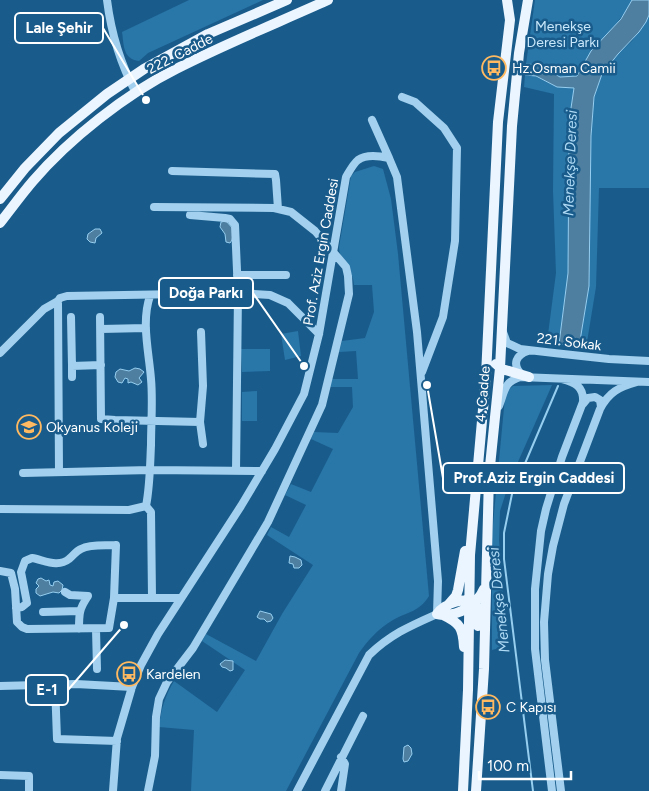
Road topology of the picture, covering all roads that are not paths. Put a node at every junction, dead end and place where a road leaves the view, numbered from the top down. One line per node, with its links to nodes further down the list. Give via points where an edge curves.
1 (107, 0): 6 (street, via 116,43)
2 (287, 0): 6 (main road, 222. Cadde, via 208,34)
3 (328, 0): 7 (main road, 222. Cadde, via 175,70)
4 (507, 0): 23 (main road, 4. Cadde, via 510,20 498,122)
5 (528, 0): 26 (main road, 4. Cadde, via 512,126)
6 (129, 80): 7 (street); 12 (main road, 222. Cadde, via 59,133)
7 (136, 93): 16 (main road, 222. Cadde, via 61,153 33,181)
8 (402, 97): 37 (street, via 415,102 444,128 457,148 455,241 451,270 443,317)
9 (372, 120): 10 (street)
10 (389, 158): 17 (street, Prof. Aziz Ergin Caddesi, via 370,156 358,160 346,177); 37 (street, via 397,177)
11 (172, 171): 14 (street, via 275,174)
12 (0, 199)
13 (154, 208): 14 (street)
14 (278, 209): 17 (street, via 291,212 315,231)
15 (190, 215): 18 (street, via 225,218 233,222)
16 (0, 223)
17 (332, 252): 30 (street, Prof. Aziz Ergin Caddesi); 83 (street, via 346,268 349,294 322,405 268,522 193,648 159,698 155,756)
18 (238, 275): 19 (street); 20 (street)
19 (286, 275)
20 (238, 294): 21 (street); 30 (street, via 270,295 288,303); 50 (street)
21 (150, 296): 22 (street, via 67,296); 28 (street)
22 (58, 301): 32 (street, via 38,315); 52 (street)
23 (489, 316): 36 (main road, via 494,359); 56 (main road, 4. Cadde)
24 (71, 317): 35 (street)
25 (100, 317): 27 (street)
26 (502, 324): 31 (street, 221. Sokak, via 507,343); 36 (main road, 4. Cadde)
27 (101, 328): 28 (street); 34 (street)
28 (146, 328): 46 (street)
29 (201, 332): 47 (street, via 203,386)
30 (319, 334): 51 (street, Prof. Aziz Ergin Caddesi, via 304,394)
31 (530, 350): 33 (street, 221. Sokak); 38 (street, via 516,359 516,368)
32 (0, 353)
33 (649, 360)
34 (101, 365): 35 (street); 46 (street, via 101,418)
35 (72, 366): 39 (street)
36 (500, 368): 38 (main road); 45 (main road, 4. Cadde)
37 (422, 374): 68 (street)
38 (525, 375): 40 (street); 45 (street, via 510,381)
39 (72, 377)
40 (562, 379): 41 (street); 43 (street, via 580,388)
41 (637, 382): 42 (street); 44 (street, via 616,390)
42 (649, 382)
43 (582, 405): 44 (street, via 588,398 595,397 601,402); 89 (street, via 546,509 535,589 535,649)
44 (600, 409): 90 (street, via 564,504 548,574 545,660)
45 (496, 412): 58 (main road, 4. Cadde, via 489,476)
46 (151, 421): 47 (street); 49 (street)
47 (200, 422): 48 (street)
48 (203, 444)
49 (150, 470): 50 (street); 52 (street); 54 (street)
50 (236, 470): 51 (street)
51 (262, 471): 62 (street, Prof. Aziz Ergin Caddesi)
52 (59, 472): 53 (street)
53 (23, 473)
54 (146, 506): 55 (street, via 128,510); 60 (street, via 151,512)
55 (0, 509)
56 (473, 513): 63 (main road, via 458,590); 64 (main road, 4. Cadde)
57 (0, 570): 65 (street, via 12,573)
58 (485, 586): 64 (main road, via 481,597); 73 (main road, 4. Cadde)
59 (66, 592): 66 (street, via 88,596)
60 (152, 597): 61 (street); 62 (street)
61 (114, 598): 65 (street, via 116,545 86,547 60,563 32,558 25,561 21,572 27,603); 70 (street, via 109,628)
62 (181, 598): 76 (street, Prof. Aziz Ergin Caddesi, via 158,634)
63 (449, 604): 64 (main road, via 463,601); 68 (main road, via 441,608)
64 (471, 604): 68 (main road); 72 (main road, 4. Cadde); 73 (main road, via 478,613 478,665)
65 (16, 608): 69 (street, via 17,622 22,628)
66 (79, 611): 67 (street); 69 (street)
67 (43, 612)
68 (440, 614): 72 (main road, via 454,620 462,630); 84 (street, via 397,632 369,655)
69 (79, 629): 70 (street)
70 (96, 629): 71 (street)
71 (97, 669)
72 (468, 678): 87 (main road, 4. Cadde)
73 (483, 683): 88 (main road, 4. Cadde)
74 (55, 684): 75 (street); 76 (street); 78 (street, via 57,739)
75 (0, 686)
76 (132, 687): 78 (street, Prof. Aziz Ergin Caddesi)
77 (362, 716): 79 (street)
78 (117, 742): 82 (street, Prof. Aziz Ergin Caddesi)
79 (341, 757): 85 (street); 86 (street, via 345,764)
80 (0, 775): 81 (street, via 29,776)
81 (30, 791)
82 (113, 791)
83 (148, 791)
84 (297, 791)
85 (325, 791)
86 (341, 791)
87 (463, 791)
88 (476, 791)
89 (552, 791)
90 (561, 791)

